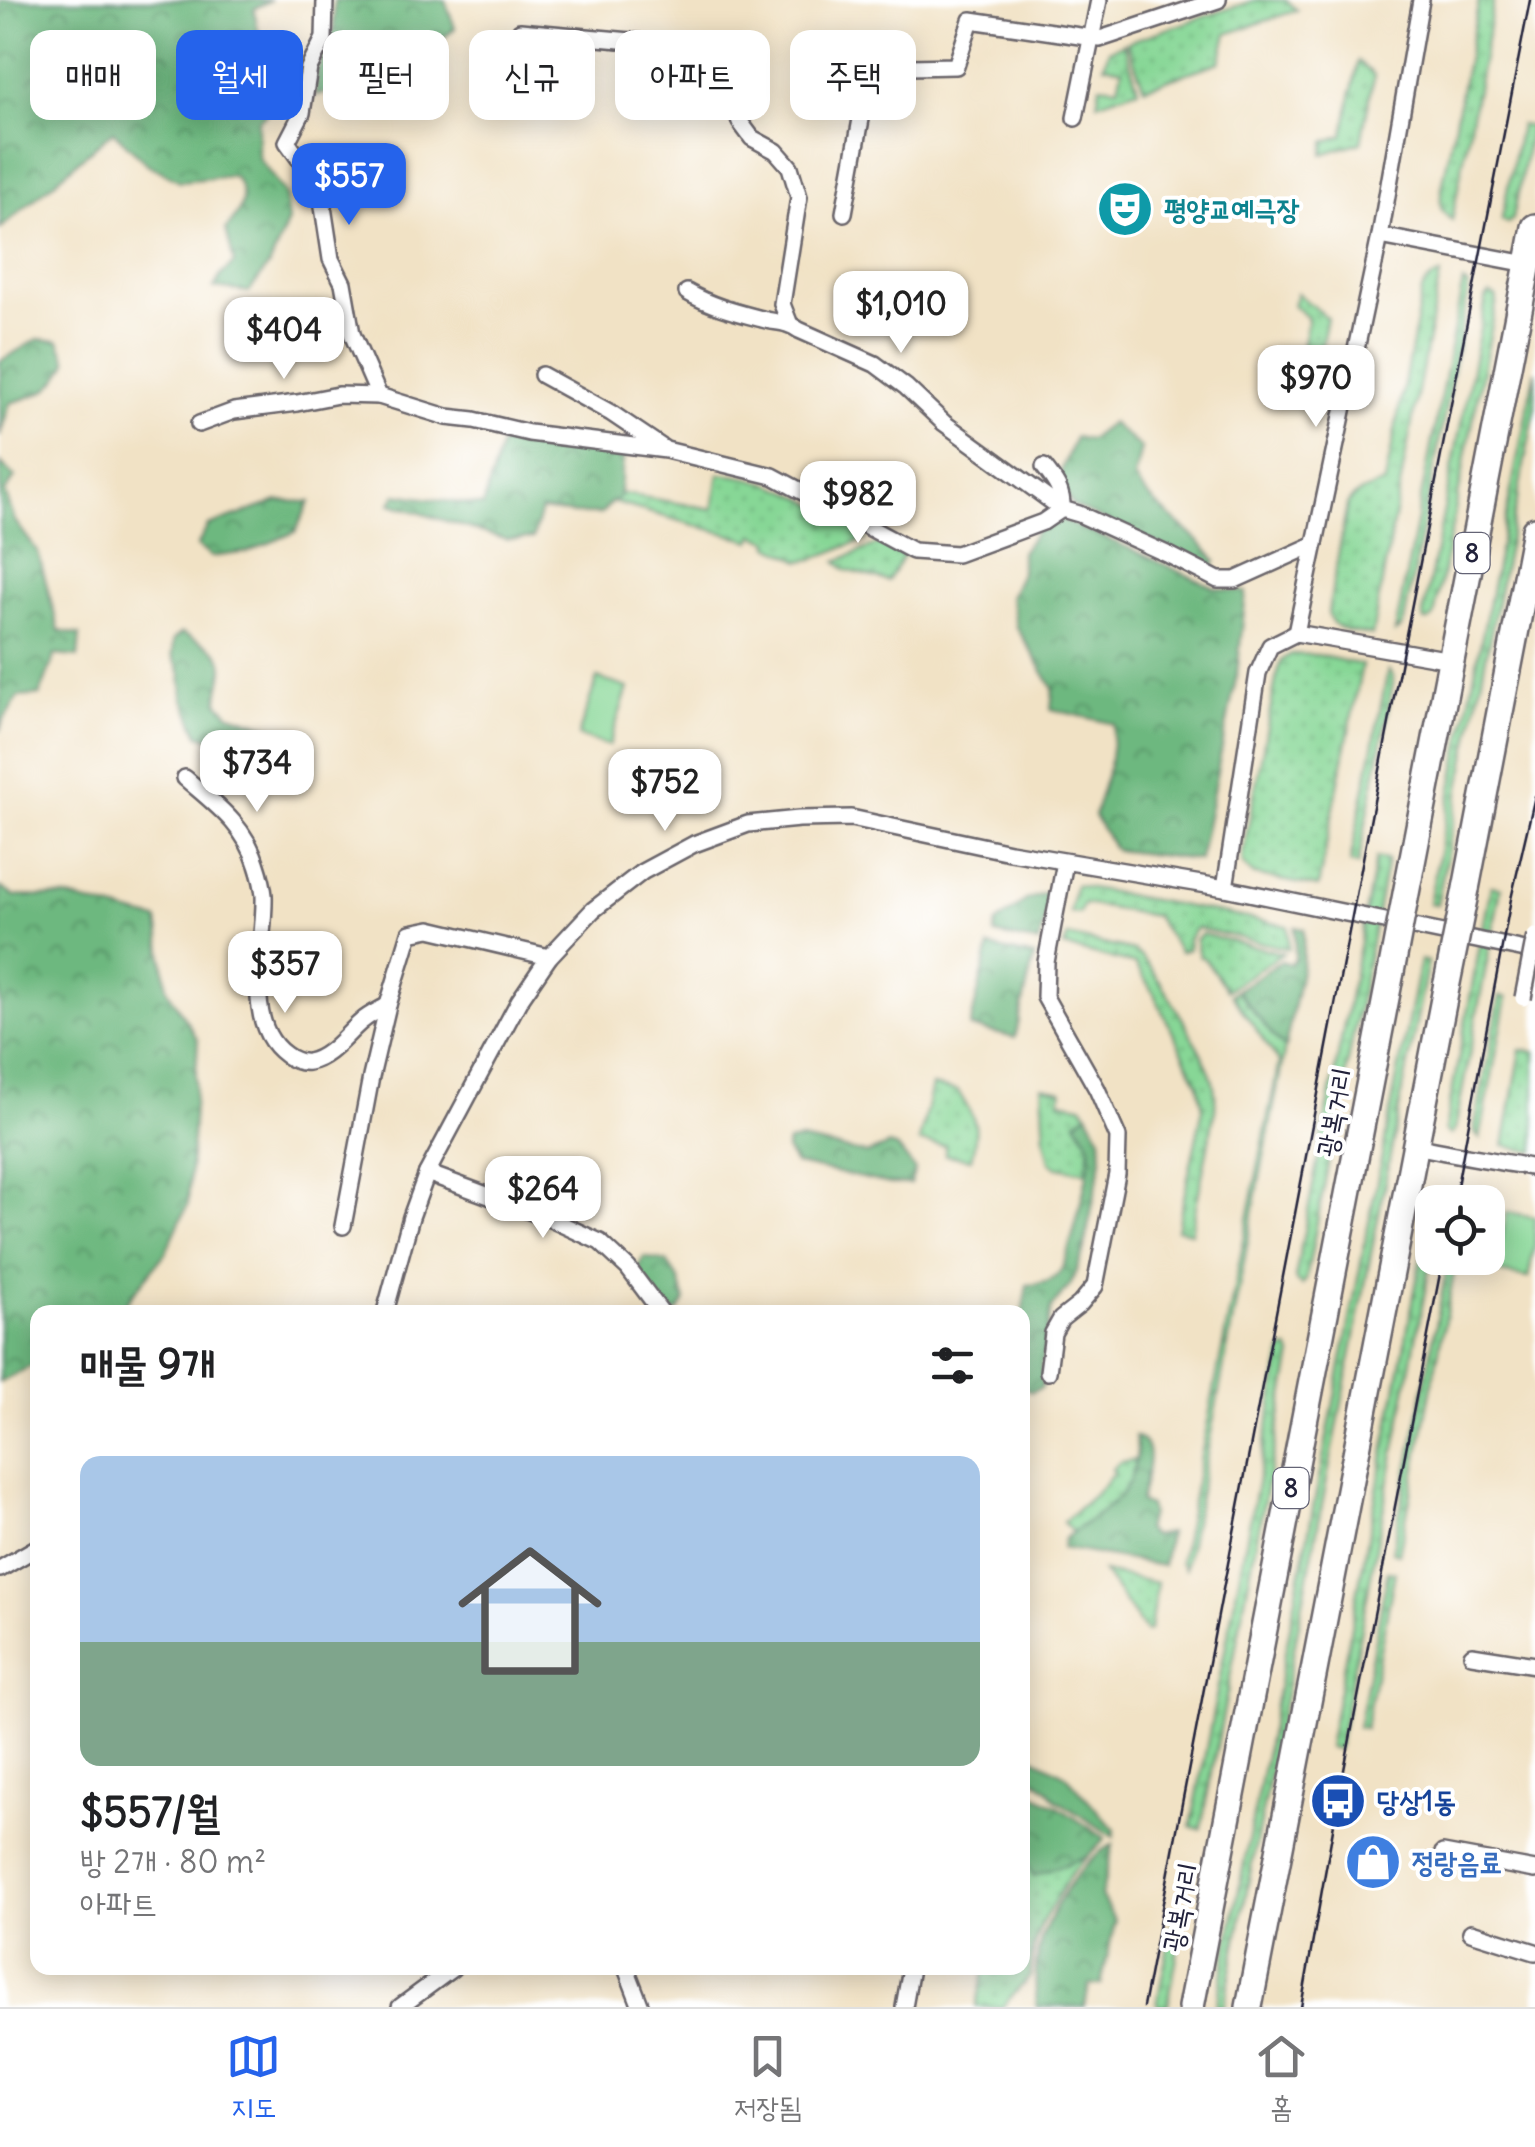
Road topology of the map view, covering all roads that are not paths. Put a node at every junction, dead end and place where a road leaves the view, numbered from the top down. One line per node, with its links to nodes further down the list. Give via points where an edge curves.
1 (325, 0): 15 (street, via 324,38 287,142 320,187 330,259)
2 (1098, 0): 6 (street)
3 (1218, 0): 6 (street)
4 (1422, 0): 10 (street)
5 (595, 37): 13 (street, via 664,44 690,57 729,92 752,138 790,167 799,198 782,304)
6 (1091, 38): 7 (street); 8 (street, via 971,20 956,66 910,67 867,86)
7 (1075, 118)
8 (844, 213)
9 (1535, 228): 11 (highway, 광복거리 / 8)
10 (1380, 236): 11 (street); 21 (street)
11 (1532, 264): 23 (highway, 광복거리 / 8)
12 (687, 292): 13 (street, via 710,306)
13 (788, 322): 19 (street, via 875,364)
14 (542, 376): 17 (street)
15 (379, 396): 16 (street, via 338,395 234,411); 17 (street, via 528,433)
16 (199, 424)
17 (666, 450): 19 (street, via 773,476 914,551 957,554)
18 (1044, 468): 19 (street, via 1063,497)
19 (1062, 509): 21 (street, via 1218,580 1235,580)
20 (1535, 530): 32 (highway, 8, bridge)
21 (1316, 544): 22 (street)
22 (1296, 633): 23 (street); 26 (street, via 1270,646 1258,674)
23 (1450, 660): 50 (highway, 광복거리 / 8, bridge)
24 (185, 778): 31 (street, via 237,825 257,863 264,892 260,1015 282,1053 310,1062)
25 (1066, 862): 26 (street); 29 (street, via 851,818 748,824 642,872 593,910); 38 (street, via 1045,997 1118,1137 1117,1174 1095,1286 1061,1319)
26 (1225, 888): 28 (street)
27 (1535, 936): 30 (street, bridge)
28 (1535, 952)
29 (549, 957): 31 (street, via 430,929 410,933); 34 (street, via 518,1001)
30 (1523, 998)
31 (388, 1004): 35 (street)
32 (1416, 1146): 33 (street); 54 (highway, 8)
33 (1535, 1168)
34 (426, 1173): 36 (street); 37 (street, via 600,1242)
35 (343, 1226)
36 (387, 1305)
37 (656, 1305)
38 (1048, 1372)
39 (30, 1552): 40 (street)
40 (0, 1569)
41 (1472, 1655): 42 (street)
42 (1535, 1665)
43 (1443, 1853): 44 (street)
44 (1535, 1870)
45 (1472, 1932): 46 (street)
46 (1535, 1952)
47 (444, 1975): 51 (street)
48 (629, 1975): 52 (street)
49 (910, 1975): 53 (street)
50 (1191, 2006)
51 (400, 2007)
52 (640, 2007)
53 (904, 2007)
54 (1249, 2007)

